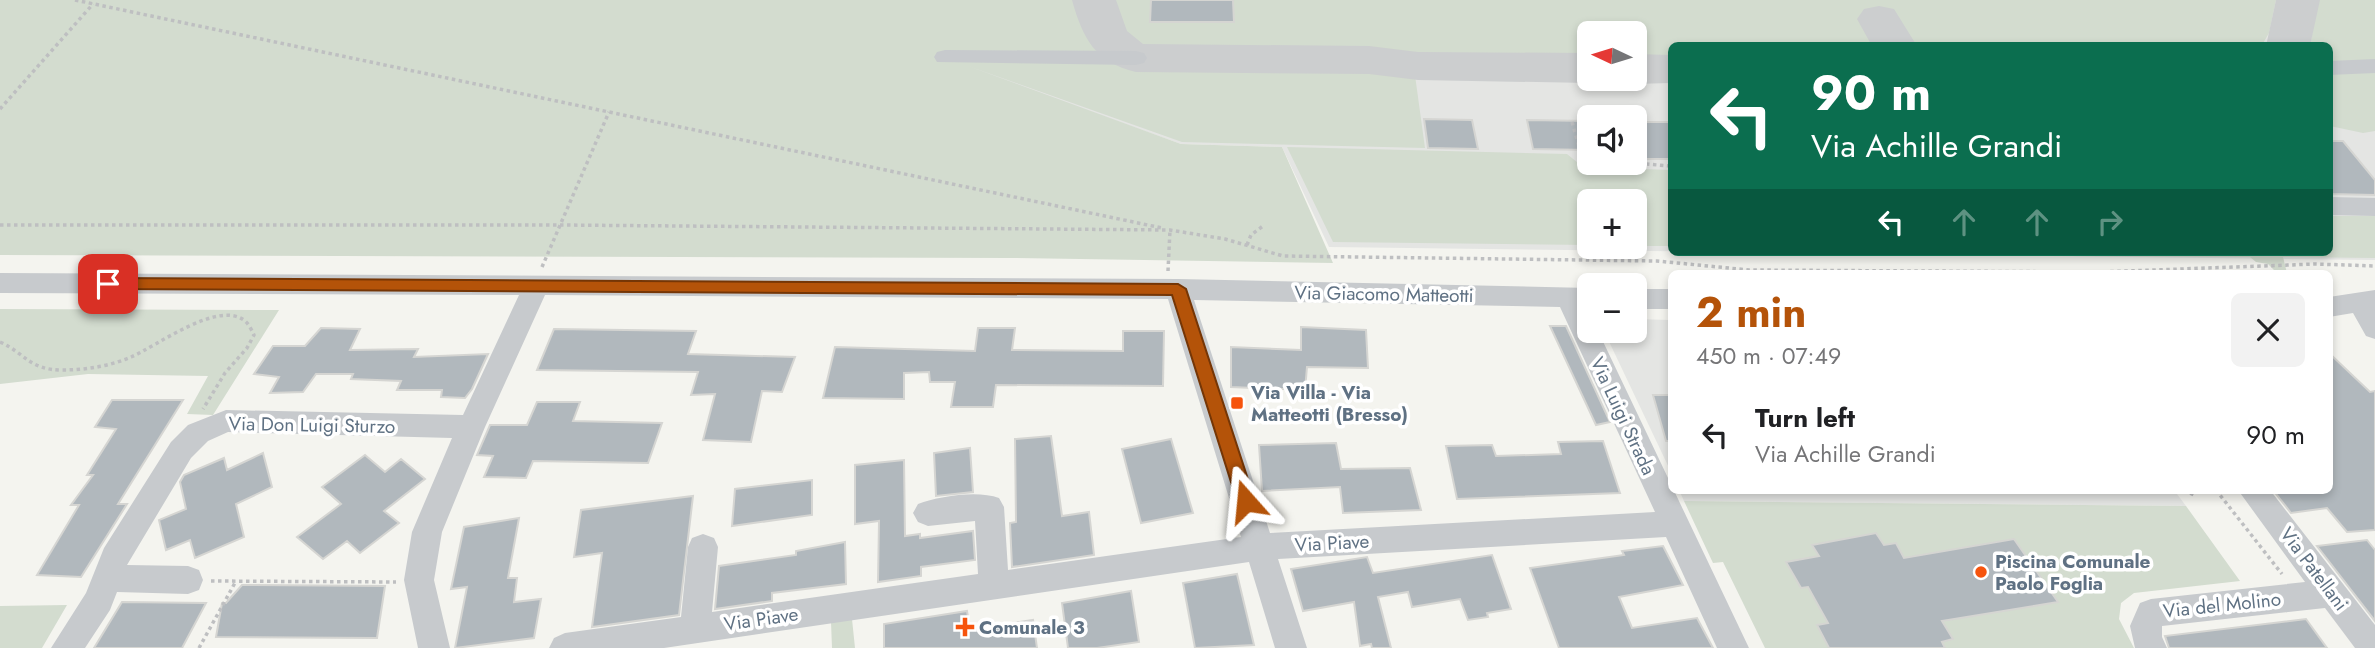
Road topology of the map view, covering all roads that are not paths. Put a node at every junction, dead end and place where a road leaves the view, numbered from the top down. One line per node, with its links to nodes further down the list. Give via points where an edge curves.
1 (945, 58): 2 (street)
2 (1136, 58)
3 (2375, 66): 4 (street)
4 (2333, 68)
5 (2333, 206): 6 (street)
6 (2375, 207)
7 (545, 278): 8 (street, Via Giacomo Matteotti); 9 (street, Via Giacomo Matteotti); 16 (street)
8 (0, 283)
9 (1178, 289): 10 (street, Via Giacomo Matteotti); 21 (street)
10 (1577, 298)
11 (1647, 299): 12 (street)
12 (1668, 299)
13 (2333, 308): 14 (street)
14 (2373, 313)
15 (1598, 343): 19 (street, Via Luigi Strada)
16 (471, 427): 22 (street, Via Don Luigi Sturzo, via 226,421 198,433 181,450); 28 (street, via 428,532 419,580)
17 (2256, 494): 25 (street, Via Patellani)
18 (928, 513): 24 (street, via 989,507)
19 (1674, 524): 21 (street, Via Piave); 31 (street, Via Luigi Strada)
20 (702, 547): 26 (street, Via Piave)
21 (1261, 547): 24 (street, Via Piave); 30 (street)
22 (106, 579): 23 (street); 27 (street, Via Don Luigi Sturzo, via 99,600)
23 (188, 580)
24 (994, 586): 26 (street, Via Piave)
25 (2332, 593): 32 (street, Via del Molino, via 2151,613 2144,625); 33 (street, Via Patellani)
26 (695, 629): 29 (street, Via Piave)
27 (67, 648)
28 (434, 648)
29 (565, 648)
30 (1291, 648)
31 (1733, 648)
32 (2151, 648)
33 (2374, 648)

